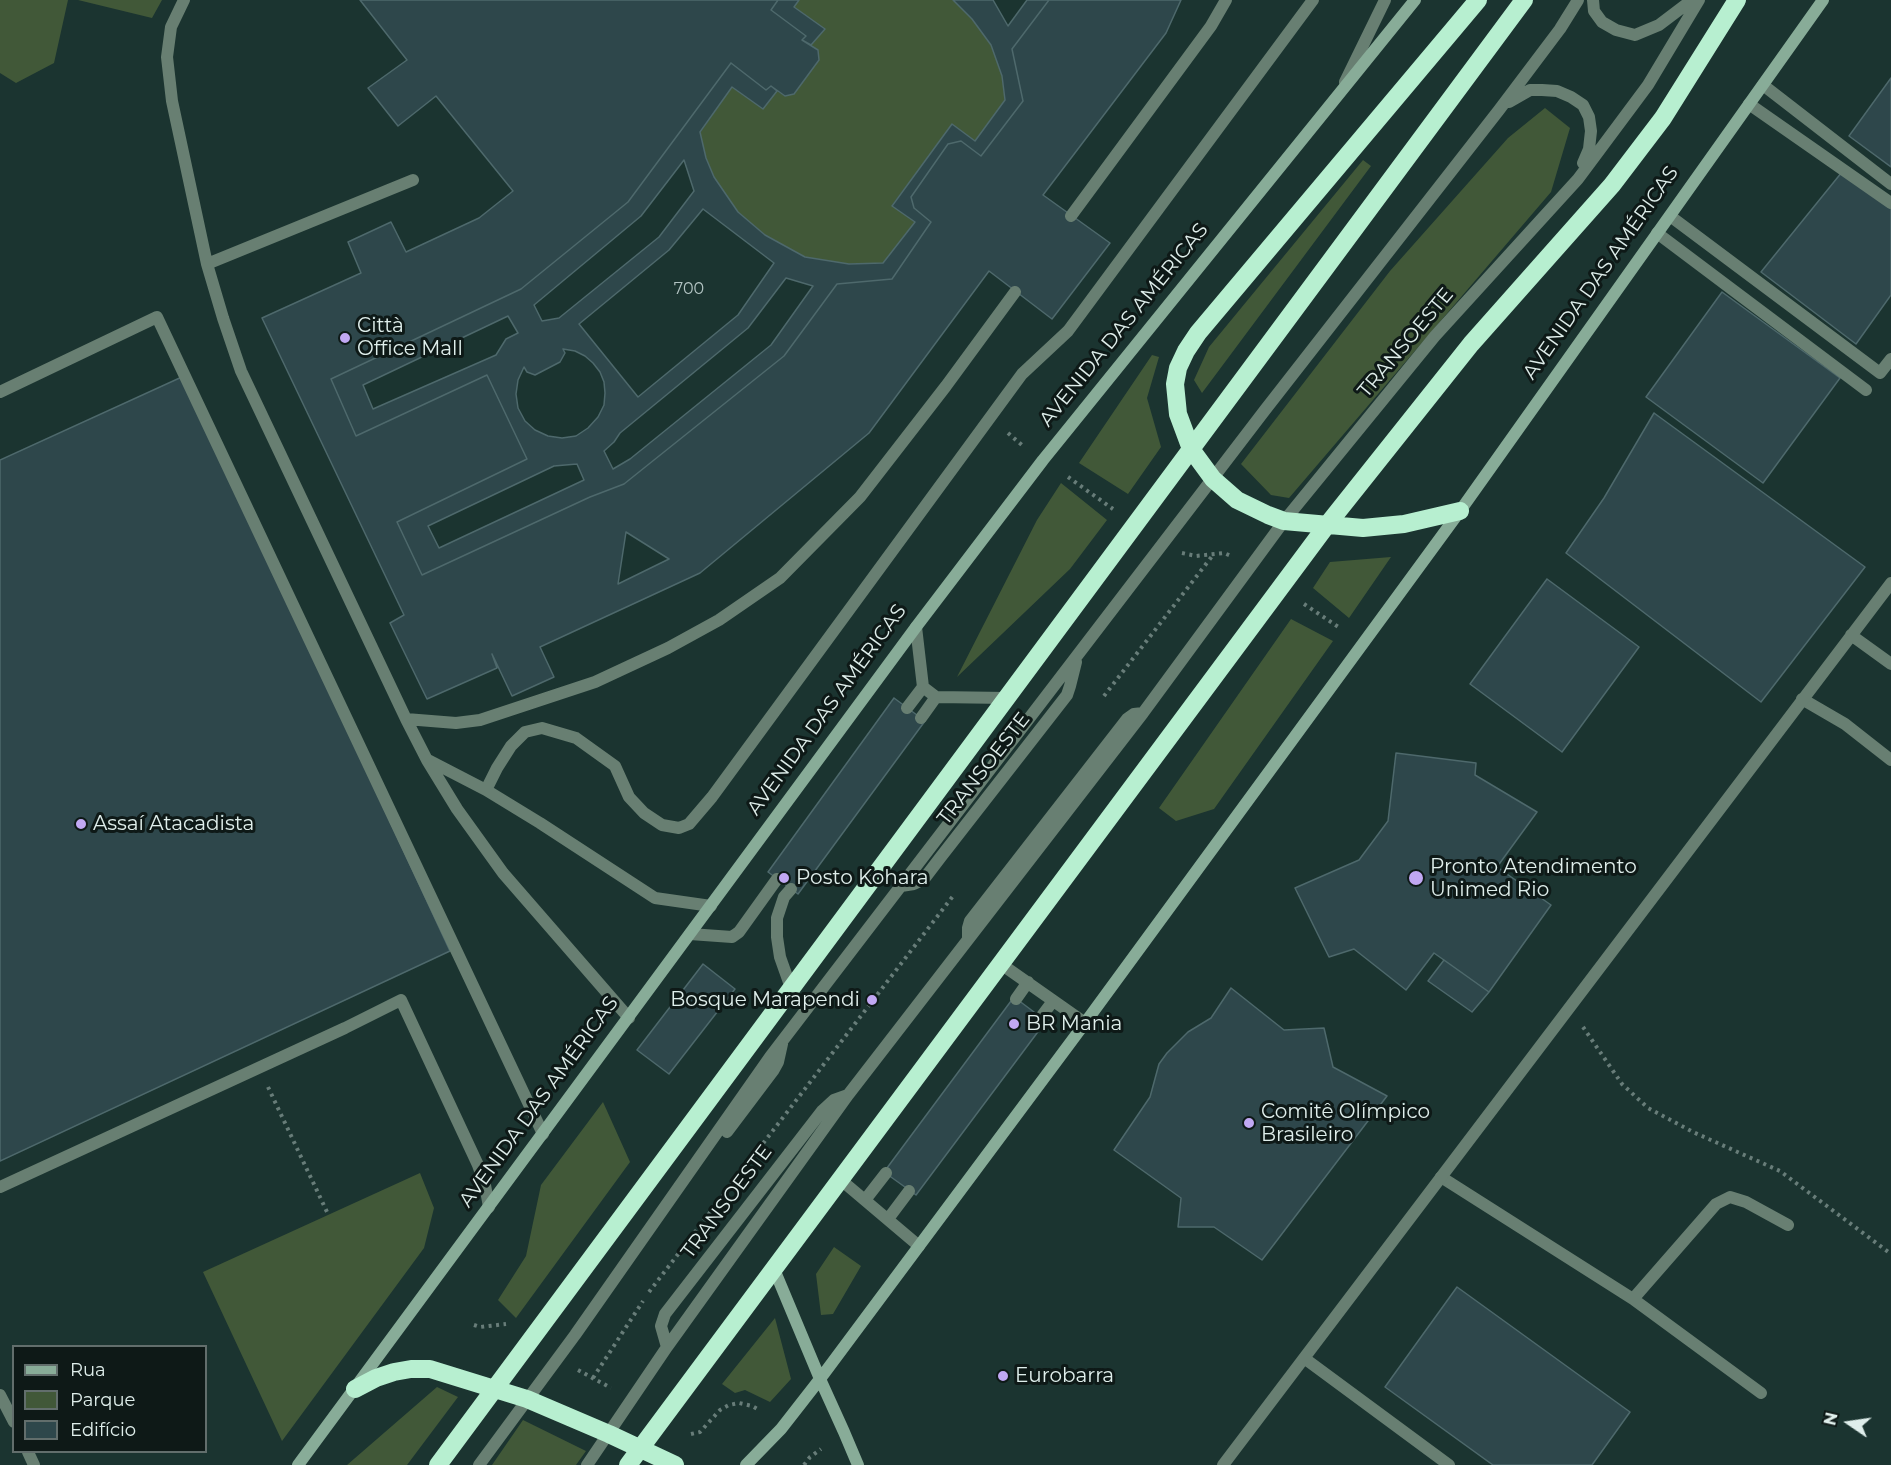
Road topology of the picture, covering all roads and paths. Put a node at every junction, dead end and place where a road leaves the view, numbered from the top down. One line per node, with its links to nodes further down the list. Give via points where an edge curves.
1 (184, 0): 25 (street, via 171,27 167,57 172,101)
2 (1226, 0): 22 (street)
3 (1313, 0): 56 (street, via 1068,331 1022,374 689,824 679,828 662,825 629,797 615,766 576,738 542,728 525,732 511,746)
4 (1386, 0): 15 (street)
5 (1415, 0): 15 (main road, AVENIDA DAS AMÉRICAS)
6 (1478, 0): 30 (highway, via 1186,351 1175,384 1178,414)
7 (1524, 0): 30 (highway)
8 (1578, 0): 17 (street, TRANSOESTE)
9 (1593, 0): 10 (street, via 1594,11 1602,21 1635,35 1659,25)
10 (1692, 0)
11 (1699, 0): 18 (street, TRANSOESTE, via 1648,85)
12 (1737, 0): 36 (highway, AVENIDA DAS AMÉRICAS, via 1663,118 1612,185 1471,345)
13 (1823, 0): 14 (main road, AVENIDA DAS AMÉRICAS)
14 (1763, 85): 16 (main road, AVENIDA DAS AMÉRICAS); 20 (street)
15 (1337, 97): 42 (main road, AVENIDA DAS AMÉRICAS, via 1043,460)
16 (1749, 104): 21 (street); 23 (main road, AVENIDA DAS AMÉRICAS)
17 (1499, 110): 18 (street, via 1530,90 1557,91 1583,105 1591,131); 32 (street, TRANSOESTE)
18 (1578, 179): 35 (street, TRANSOESTE, via 1435,336)
19 (413, 180): 25 (street)
20 (1891, 184)
21 (1891, 203)
22 (1071, 216)
23 (1670, 216): 24 (main road, AVENIDA DAS AMÉRICAS); 27 (street, via 1880,373)
24 (1657, 233): 28 (street); 34 (main road, AVENIDA DAS AMÉRICAS)
25 (207, 264): 52 (street, via 241,371)
26 (1015, 292): 52 (street, via 860,497 780,578 719,620 595,682 480,720 456,723)
27 (1891, 359)
28 (1866, 390)
29 (0, 392): 71 (street, via 157,317)
30 (1191, 449): 32 (highway); 49 (highway)
31 (1068, 477): 33 (path)
32 (1213, 479): 35 (highway, via 1237,500); 98 (street, TRANSOESTE, via 1076,658 1067,695 924,879 901,886 783,1040 773,1071)
33 (1113, 509)
34 (1460, 511): 36 (highway, via 1404,524 1363,528); 68 (main road, AVENIDA DAS AMÉRICAS)
35 (1284, 521): 36 (highway); 70 (street, TRANSOESTE, via 1143,713 1127,719 970,921 969,939)
36 (1327, 525): 60 (highway, AVENIDA DAS AMÉRICAS)
37 (1182, 553): 38 (path)
38 (1212, 555): 39 (path); 47 (path)
39 (1234, 556)
40 (1891, 583): 44 (street)
41 (1304, 604): 43 (path)
42 (916, 627): 46 (street); 58 (main road, AVENIDA DAS AMÉRICAS)
43 (1340, 628)
44 (1851, 635): 45 (street); 50 (street)
45 (1891, 664)
46 (923, 687): 48 (street); 51 (street)
47 (1104, 696)
48 (936, 697): 49 (street); 53 (street)
49 (1006, 698): 62 (highway)
50 (1802, 699): 55 (street, via 1845,724); 65 (street)
51 (907, 708)
52 (406, 718): 54 (street)
53 (921, 718)
54 (428, 760): 56 (street); 67 (street, via 503,873)
55 (1891, 760)
56 (486, 790): 58 (street, via 655,898)
57 (953, 896): 91 (path, via 647,1295)
58 (711, 906): 59 (main road, AVENIDA DAS AMÉRICAS)
59 (690, 934): 62 (street, via 732,937 774,883 787,893 777,918 777,938); 67 (main road, AVENIDA DAS AMÉRICAS)
60 (1001, 964): 61 (street); 74 (highway, AVENIDA DAS AMÉRICAS)
61 (1028, 982): 63 (street); 64 (street)
62 (791, 988): 93 (highway)
63 (1016, 999)
64 (1053, 1001): 66 (street); 68 (street)
65 (1569, 1008): 73 (street); 83 (path, via 1622,1084 1648,1108 1780,1171)
66 (1041, 1017)
67 (629, 1018): 71 (main road, AVENIDA DAS AMÉRICAS)
68 (1085, 1023): 82 (main road, AVENIDA DAS AMÉRICAS)
69 (259, 1068): 75 (street); 78 (street, via 401,1000 478,1165); 79 (path)
70 (848, 1095): 88 (street, TRANSOESTE); 88 (street, TRANSOESTE, via 834,1100 822,1111 665,1314 661,1326)
71 (543, 1134): 78 (main road, AVENIDA DAS AMÉRICAS)
72 (886, 1173): 77 (street)
73 (1441, 1178): 85 (street); 89 (street)
74 (841, 1180): 77 (street); 84 (highway, AVENIDA DAS AMÉRICAS)
75 (0, 1187)
76 (909, 1191): 80 (street)
77 (865, 1200): 80 (street)
78 (489, 1207): 94 (main road, AVENIDA DAS AMÉRICAS)
79 (328, 1214)
80 (888, 1219): 82 (street)
81 (1788, 1225): 85 (street, via 1730,1197 1716,1204)
82 (919, 1246): 92 (main road, AVENIDA DAS AMÉRICAS)
83 (1891, 1254)
84 (774, 1269): 92 (main road); 103 (highway, AVENIDA DAS AMÉRICAS)
85 (1633, 1299): 96 (street)
86 (506, 1324): 87 (path)
87 (474, 1325)
88 (667, 1347): 101 (street, TRANSOESTE)
89 (1304, 1358): 114 (street); 115 (street)
90 (576, 1369): 91 (path)
91 (593, 1378): 95 (path)
92 (820, 1380): 111 (main road, AVENIDA DAS AMÉRICAS); 113 (main road)
93 (495, 1388): 94 (highway, via 430,1369 411,1369 376,1378); 98 (highway); 106 (highway)
94 (355, 1389): 105 (main road, AVENIDA DAS AMÉRICAS)
95 (613, 1389)
96 (1761, 1393)
97 (0, 1395): 100 (street)
98 (527, 1399): 101 (highway); 107 (street, TRANSOESTE)
99 (759, 1410): 102 (path, via 739,1403 729,1405 700,1432)
100 (12, 1418)
101 (609, 1434): 103 (highway); 108 (street, TRANSOESTE)
102 (691, 1434)
103 (640, 1448): 109 (highway, AVENIDA DAS AMÉRICAS); 110 (highway)
104 (821, 1449): 112 (path)
105 (298, 1465)
106 (438, 1465)
107 (478, 1465)
108 (587, 1465)
109 (628, 1465)
110 (675, 1465)
111 (746, 1465)
112 (804, 1465)
113 (858, 1465)
114 (1223, 1465)
115 (1449, 1465)

